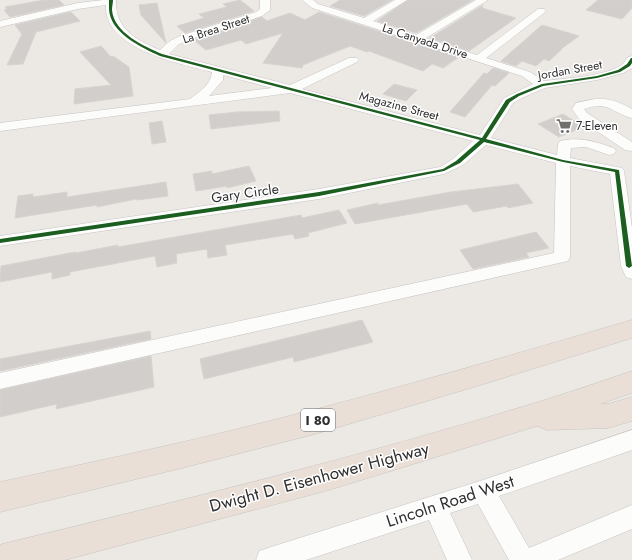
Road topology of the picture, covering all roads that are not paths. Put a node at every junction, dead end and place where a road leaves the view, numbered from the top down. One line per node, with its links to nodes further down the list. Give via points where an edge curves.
1 (265, 0): 10 (street, La Brea Street, via 265,10 259,14 184,38)
2 (307, 0): 7 (street, La Canyada Drive, via 315,6)
3 (402, 0): 7 (street)
4 (483, 0): 9 (street)
5 (111, 1): 8 (street); 10 (street, Magazine Street, via 115,21 120,29 136,42)
6 (541, 11): 11 (street)
7 (365, 22): 9 (street, La Canyada Drive)
8 (0, 24)
9 (419, 38): 11 (street, La Canyada Drive)
10 (161, 55): 14 (street, Magazine Street)
11 (480, 58): 15 (street, La Canyada Drive, via 526,74)
12 (632, 59): 15 (street, Jordan Street, via 625,68 611,74)
13 (353, 60): 16 (street)
14 (218, 70): 16 (street, Magazine Street); 17 (street, via 218,80)
15 (542, 85): 20 (street, Jordan Street, via 508,101)
16 (292, 89): 17 (street); 20 (street, Magazine Street)
17 (193, 102): 19 (street)
18 (632, 114): 21 (street, via 614,103 605,101 595,101 578,109 583,116)
19 (0, 127)
20 (483, 140): 23 (street, Magazine Street); 26 (street, Gary Circle, via 458,162 444,170 423,175 319,194)
21 (631, 147): 22 (street)
22 (609, 151): 23 (street, via 587,143 565,144); 24 (street)
23 (563, 161): 24 (street, Magazine Street); 29 (street, via 562,257)
24 (616, 171): 25 (street, Magazine Street); 27 (street)
25 (632, 172)
26 (0, 240)
27 (631, 270)
28 (632, 329): 35 (highway, I 80, via 484,375 354,411 209,449)
29 (0, 381)
30 (632, 382): 32 (highway, Dwight D. Eisenhower Highway)
31 (632, 409): 32 (highway, via 608,416)
32 (524, 419): 38 (highway, Dwight D. Eisenhower Highway, via 290,487)
33 (630, 443): 34 (street, Lincoln Road West)
34 (483, 491): 36 (street, Lincoln Road West); 41 (street)
35 (0, 497)
36 (435, 506): 39 (street, Lincoln Road West); 40 (street)
37 (632, 518): 42 (street)
38 (2, 560)
39 (268, 560)
40 (460, 560)
41 (523, 560)
42 (529, 560)

